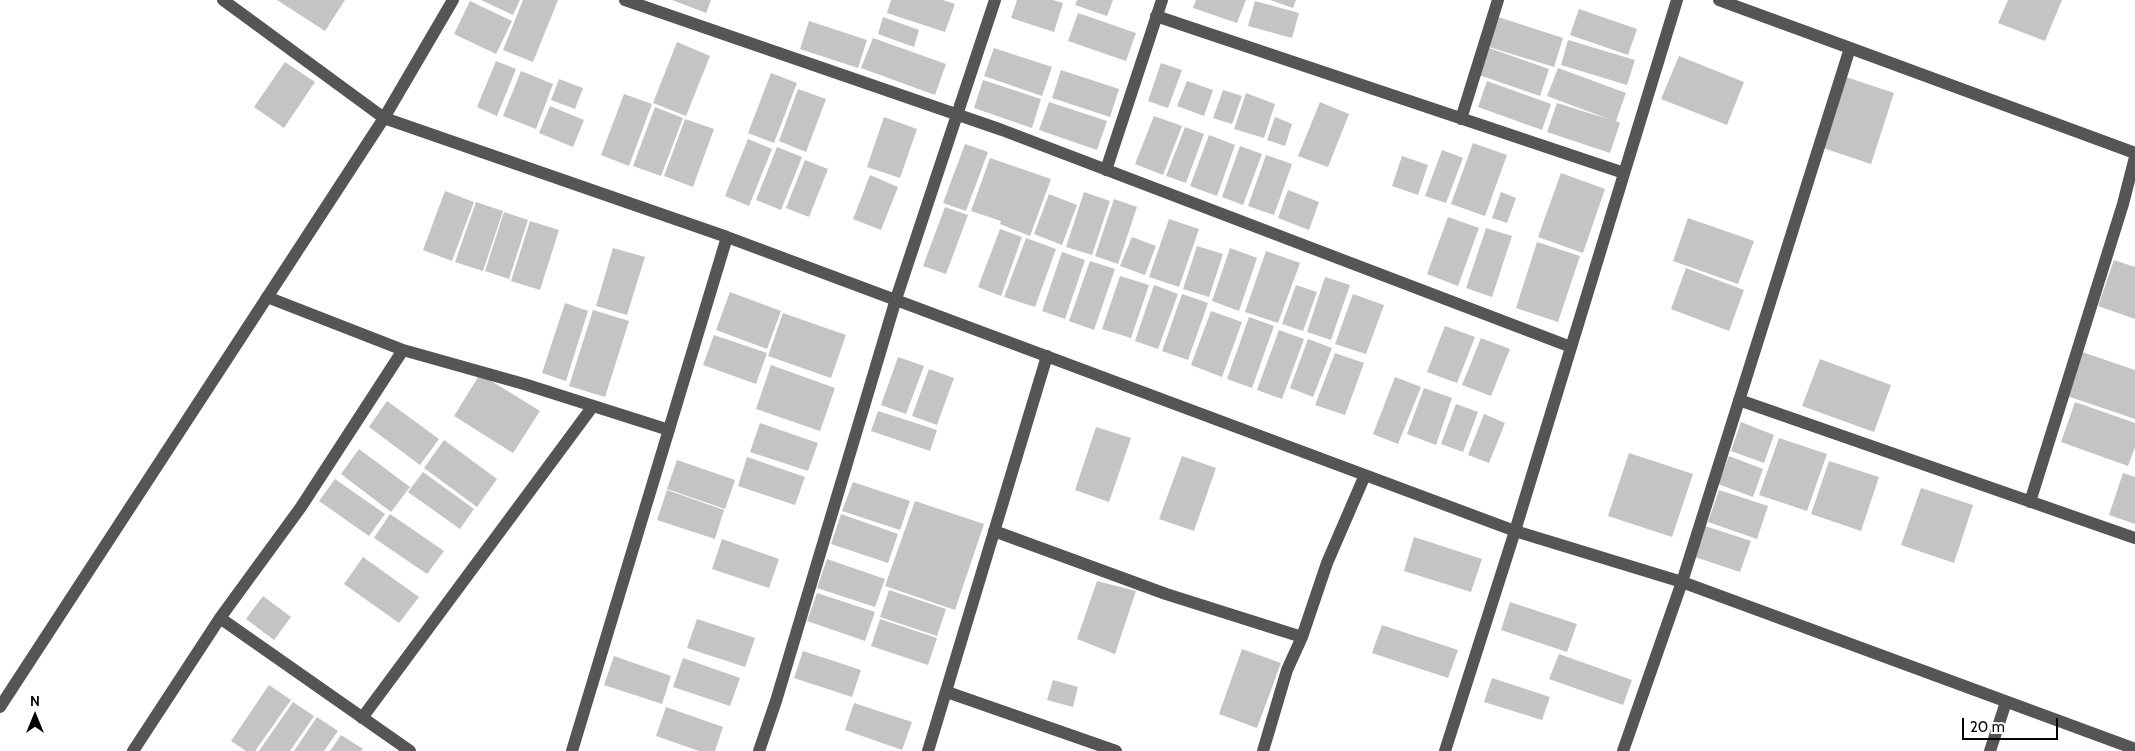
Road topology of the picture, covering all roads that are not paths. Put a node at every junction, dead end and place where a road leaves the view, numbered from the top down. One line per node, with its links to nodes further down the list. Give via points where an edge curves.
1 (223, 0): 12 (street)
2 (453, 0): 12 (street)
3 (626, 0): 11 (street)
4 (995, 0): 11 (street)
5 (1162, 0): 9 (street)
6 (1498, 0): 13 (street)
7 (1676, 0): 17 (street)
8 (1719, 0): 10 (street)
9 (1156, 16): 13 (street); 16 (street)
10 (1850, 48): 14 (street); 24 (street)
11 (957, 114): 16 (street); 20 (street)
12 (384, 118): 18 (street); 19 (street)
13 (1461, 118): 17 (street)
14 (2135, 153)
15 (2135, 157): 28 (street)
16 (1106, 170): 21 (street)
17 (1624, 173): 21 (street)
18 (727, 237): 20 (street); 26 (street)
19 (267, 297): 22 (street); 37 (street)
20 (896, 299): 23 (street); 43 (street)
21 (1571, 347): 30 (street)
22 (403, 350): 25 (street); 33 (street, via 301,508)
23 (1046, 356): 27 (street); 29 (street)
24 (1739, 400): 28 (street); 32 (street)
25 (593, 406): 26 (street); 38 (street)
26 (669, 430): 42 (street)
27 (1365, 475): 30 (street); 34 (street, via 1327,563)
28 (2030, 502): 31 (street)
29 (994, 531): 34 (street, via 1166,594); 35 (street)
30 (1515, 531): 32 (street); 47 (street)
31 (2135, 538)
32 (1682, 582): 36 (street); 48 (street)
33 (220, 618): 38 (street); 40 (street)
34 (1302, 637): 46 (street, via 1287,670)
35 (947, 692): 44 (street); 45 (street)
36 (2006, 702): 39 (street); 49 (street)
37 (0, 707)
38 (362, 718): 41 (street)
39 (2135, 749)
40 (133, 751)
41 (410, 751)
42 (572, 751)
43 (759, 751)
44 (928, 751)
45 (1116, 751)
46 (1263, 751)
47 (1446, 751)
48 (1623, 751)
49 (1990, 751)

